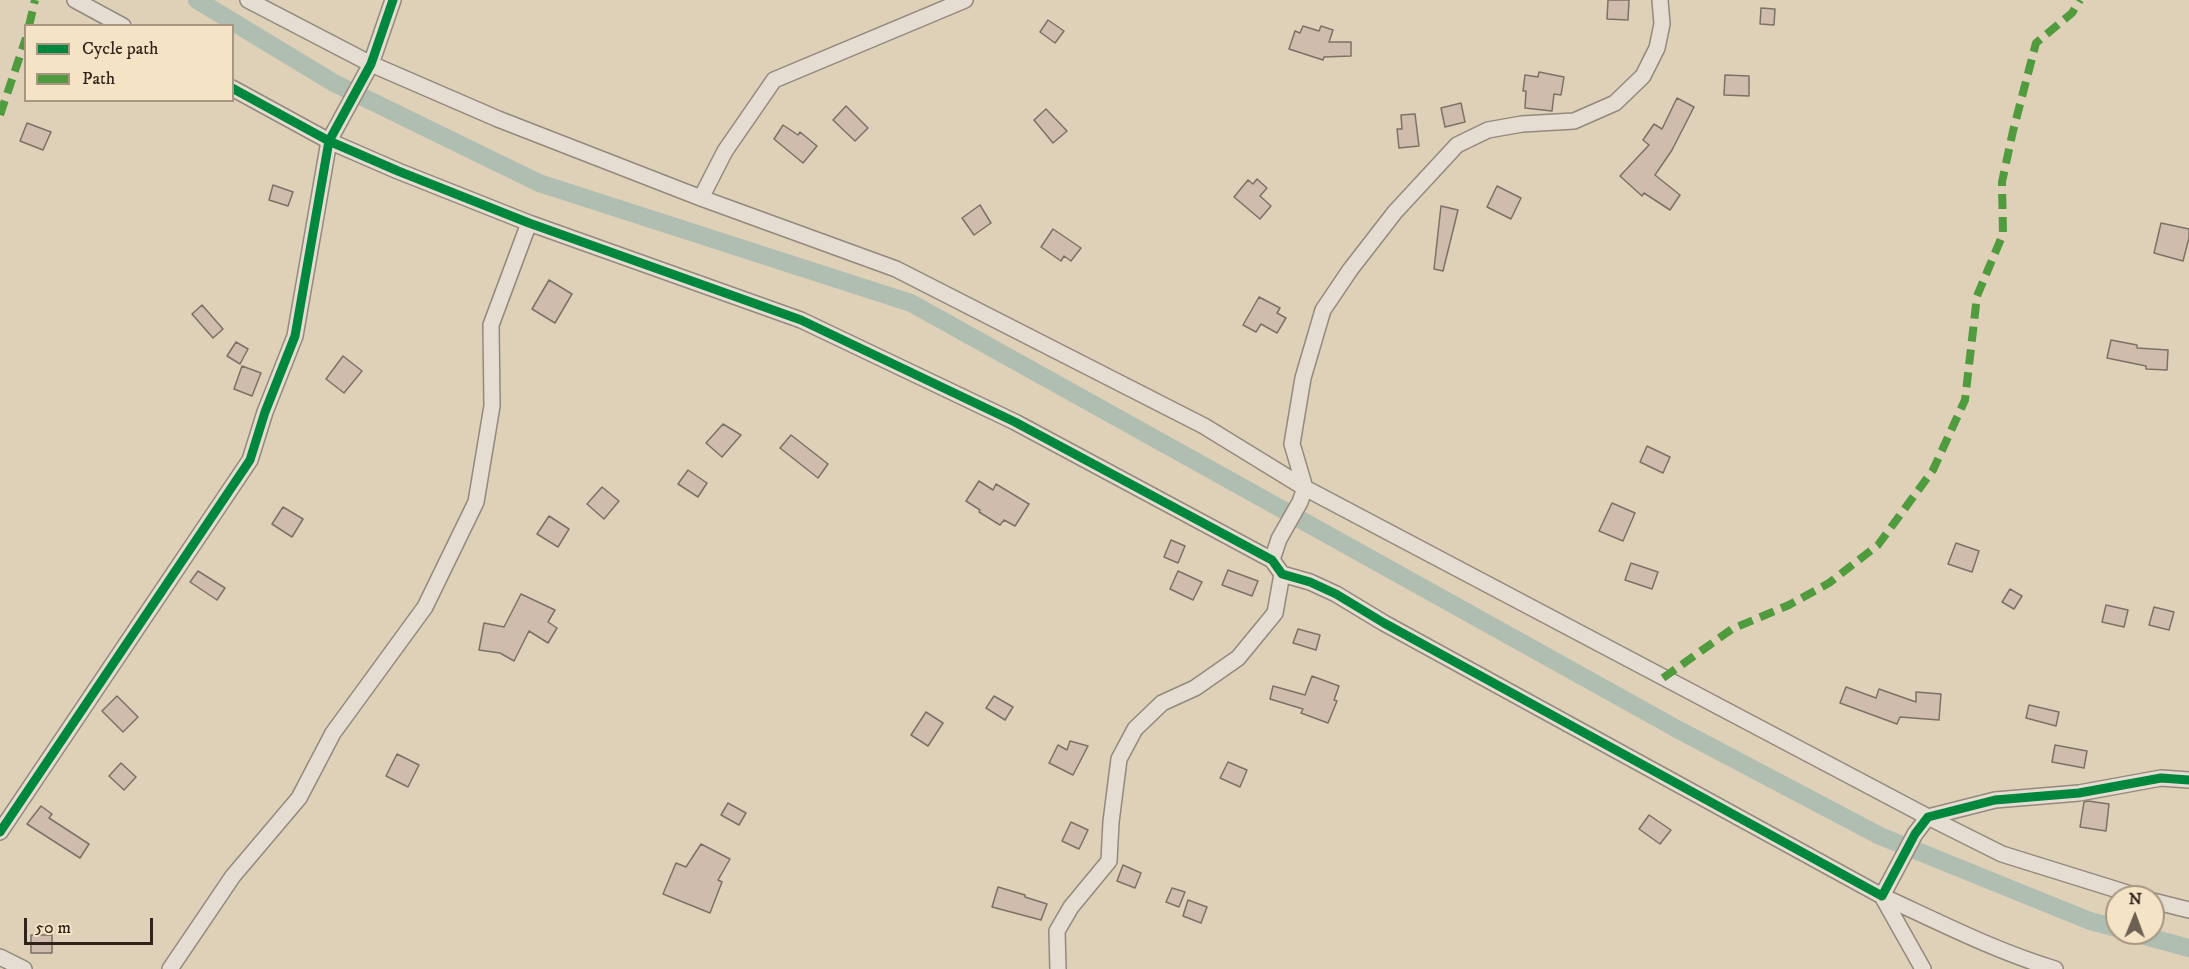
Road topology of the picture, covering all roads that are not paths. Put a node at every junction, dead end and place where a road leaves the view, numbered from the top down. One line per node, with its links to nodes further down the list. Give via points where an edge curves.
1 (75, 0): 6 (street)
2 (248, 0): 7 (street)
3 (393, 0): 7 (street)
4 (965, 0): 10 (street, via 774,80 725,152)
5 (1660, 0): 12 (street, via 1662,24 1657,48 1643,76 1615,103 1574,122 1488,130 1457,145 1395,212 1350,270 1323,310 1303,378 1292,444)
6 (119, 24)
7 (371, 64): 9 (street); 10 (street, via 498,119)
8 (234, 89): 9 (street)
9 (329, 141): 11 (street); 17 (street, via 295,336 250,460)
10 (701, 198): 12 (street, via 896,269 1204,426)
11 (529, 223): 13 (street, via 801,320 1015,422); 24 (street, via 491,324 492,406 476,502 424,607 333,733 299,798 233,876)
12 (1305, 488): 13 (street); 16 (street)
13 (1272, 560): 14 (street)
14 (1282, 574): 19 (street, via 1336,594); 25 (street, via 1275,613 1238,658 1196,688 1162,703 1135,729 1119,759 1109,861 1071,907 1058,931)
15 (2189, 780): 16 (street, via 2161,778 2079,793 1995,800)
16 (1928, 817): 18 (street, via 2002,854); 19 (street)
17 (0, 832)
18 (2105, 886)
19 (1882, 896): 26 (street); 27 (street, via 1984,944)
20 (2165, 904): 21 (street)
21 (2189, 910)
22 (0, 957): 23 (street)
23 (24, 969)
24 (170, 969)
25 (1058, 969)
26 (1923, 969)
27 (2055, 969)

